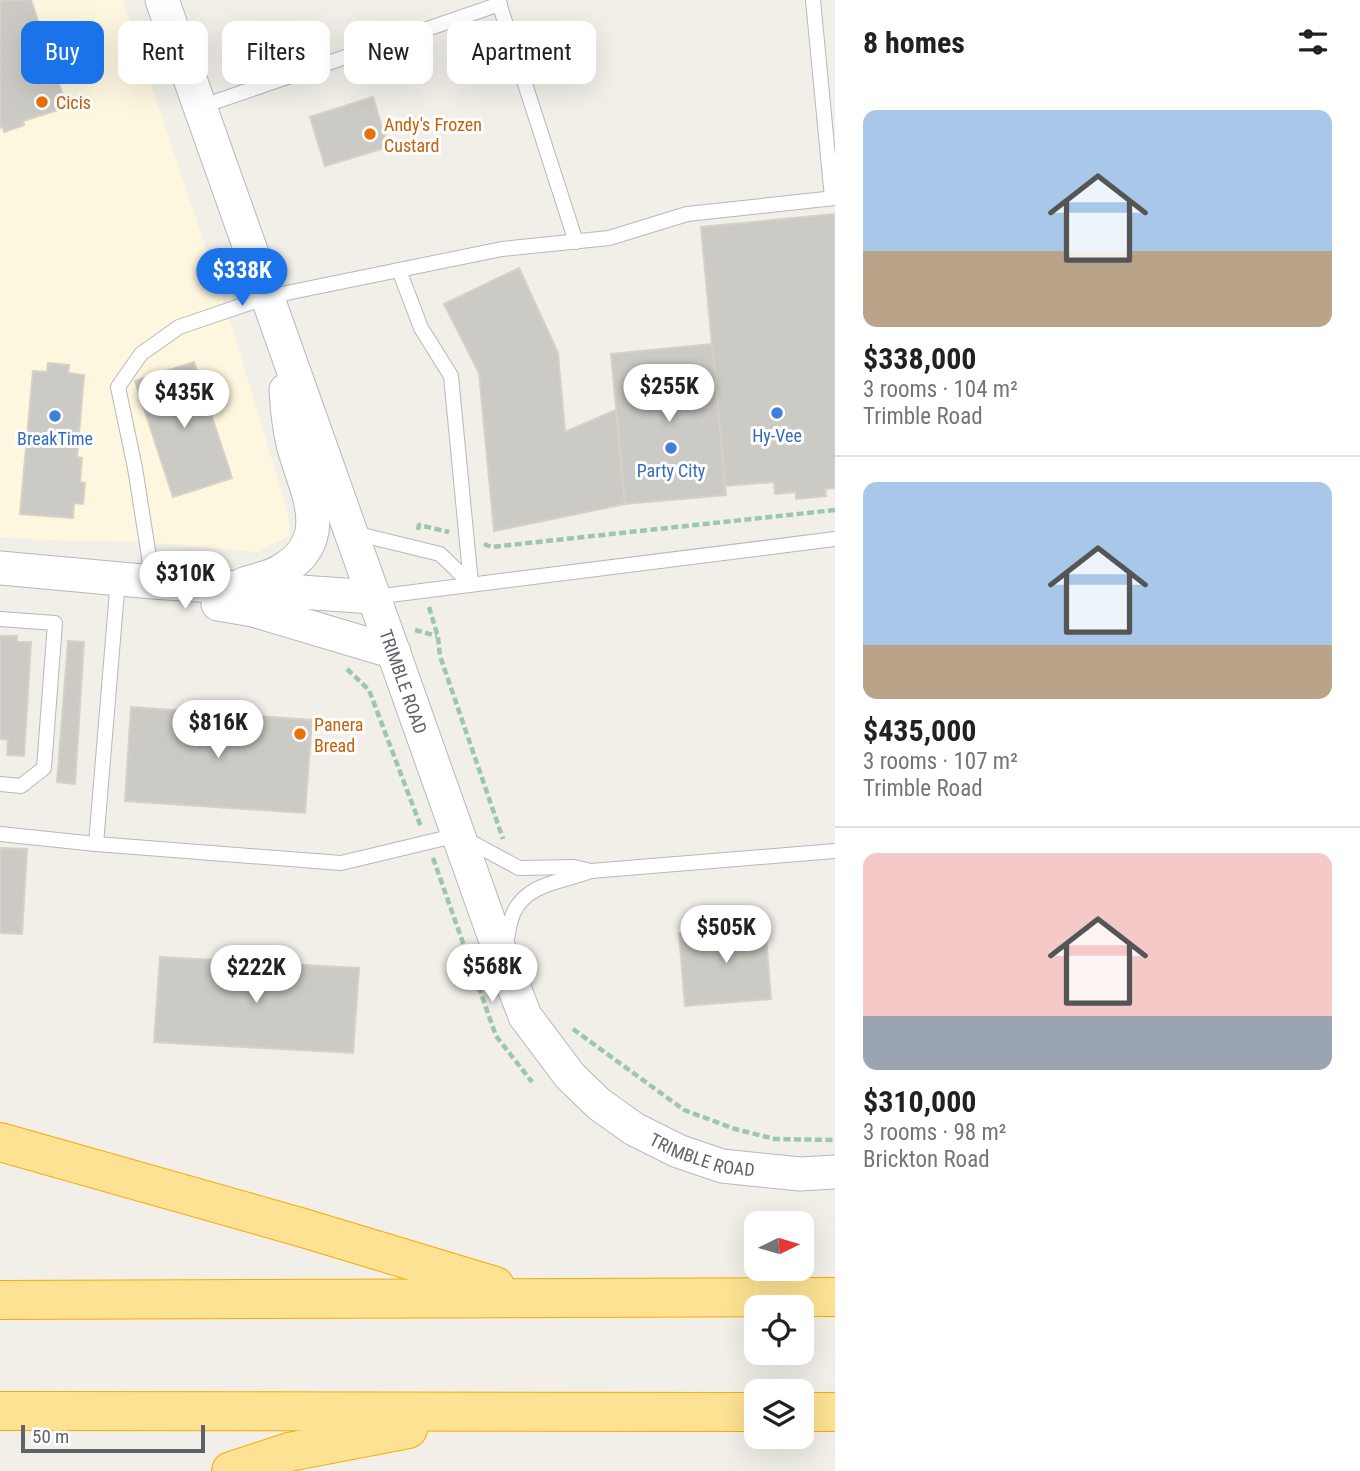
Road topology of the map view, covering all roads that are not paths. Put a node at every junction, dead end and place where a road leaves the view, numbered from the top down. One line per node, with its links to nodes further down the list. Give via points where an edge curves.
1 (162, 0): 4 (street, TRIMBLE ROAD)
2 (813, 0): 5 (lane)
3 (499, 2): 4 (lane); 6 (lane)
4 (200, 107): 8 (street, TRIMBLE ROAD)
5 (833, 198): 6 (lane, via 687,214 609,238)
6 (576, 242): 7 (lane, via 502,249)
7 (399, 270): 8 (lane); 15 (lane, via 421,328 451,376)
8 (267, 297): 9 (street, TRIMBLE ROAD); 14 (lane, via 178,327 141,354 118,387)
9 (285, 346): 10 (street, TRIMBLE ROAD); 16 (street, via 293,443 312,500 314,528 304,551 284,570)
10 (351, 533): 15 (lane, via 440,554); 17 (street, TRIMBLE ROAD)
11 (835, 539): 15 (lane)
12 (0, 568): 13 (street)
13 (118, 579): 14 (street); 23 (lane)
14 (158, 582): 16 (street); 19 (street, via 205,602 253,610)
15 (471, 584): 17 (lane)
16 (234, 587): 17 (street)
17 (374, 597): 19 (street, TRIMBLE ROAD)
18 (0, 619): 20 (lane, via 55,623 44,768 21,786)
19 (394, 652): 22 (street, TRIMBLE ROAD)
20 (0, 784)
21 (0, 834): 23 (lane)
22 (443, 839): 23 (lane, via 341,863); 25 (lane, via 515,866); 26 (street, TRIMBLE ROAD)
23 (96, 844)
24 (835, 851): 25 (lane)
25 (590, 871): 26 (lane, via 525,894 512,915)
26 (503, 958): 28 (street, TRIMBLE ROAD, via 526,1016 570,1076 634,1129 722,1166 800,1174)
27 (0, 1142): 29 (highway)
28 (835, 1172)
29 (530, 1297): 30 (highway); 31 (highway)
30 (835, 1297)
31 (0, 1300)
32 (0, 1411): 33 (highway)
33 (499, 1412): 34 (highway); 37 (highway, via 289,1452)
34 (744, 1412)
35 (814, 1412): 36 (highway)
36 (835, 1412)
37 (231, 1471)

